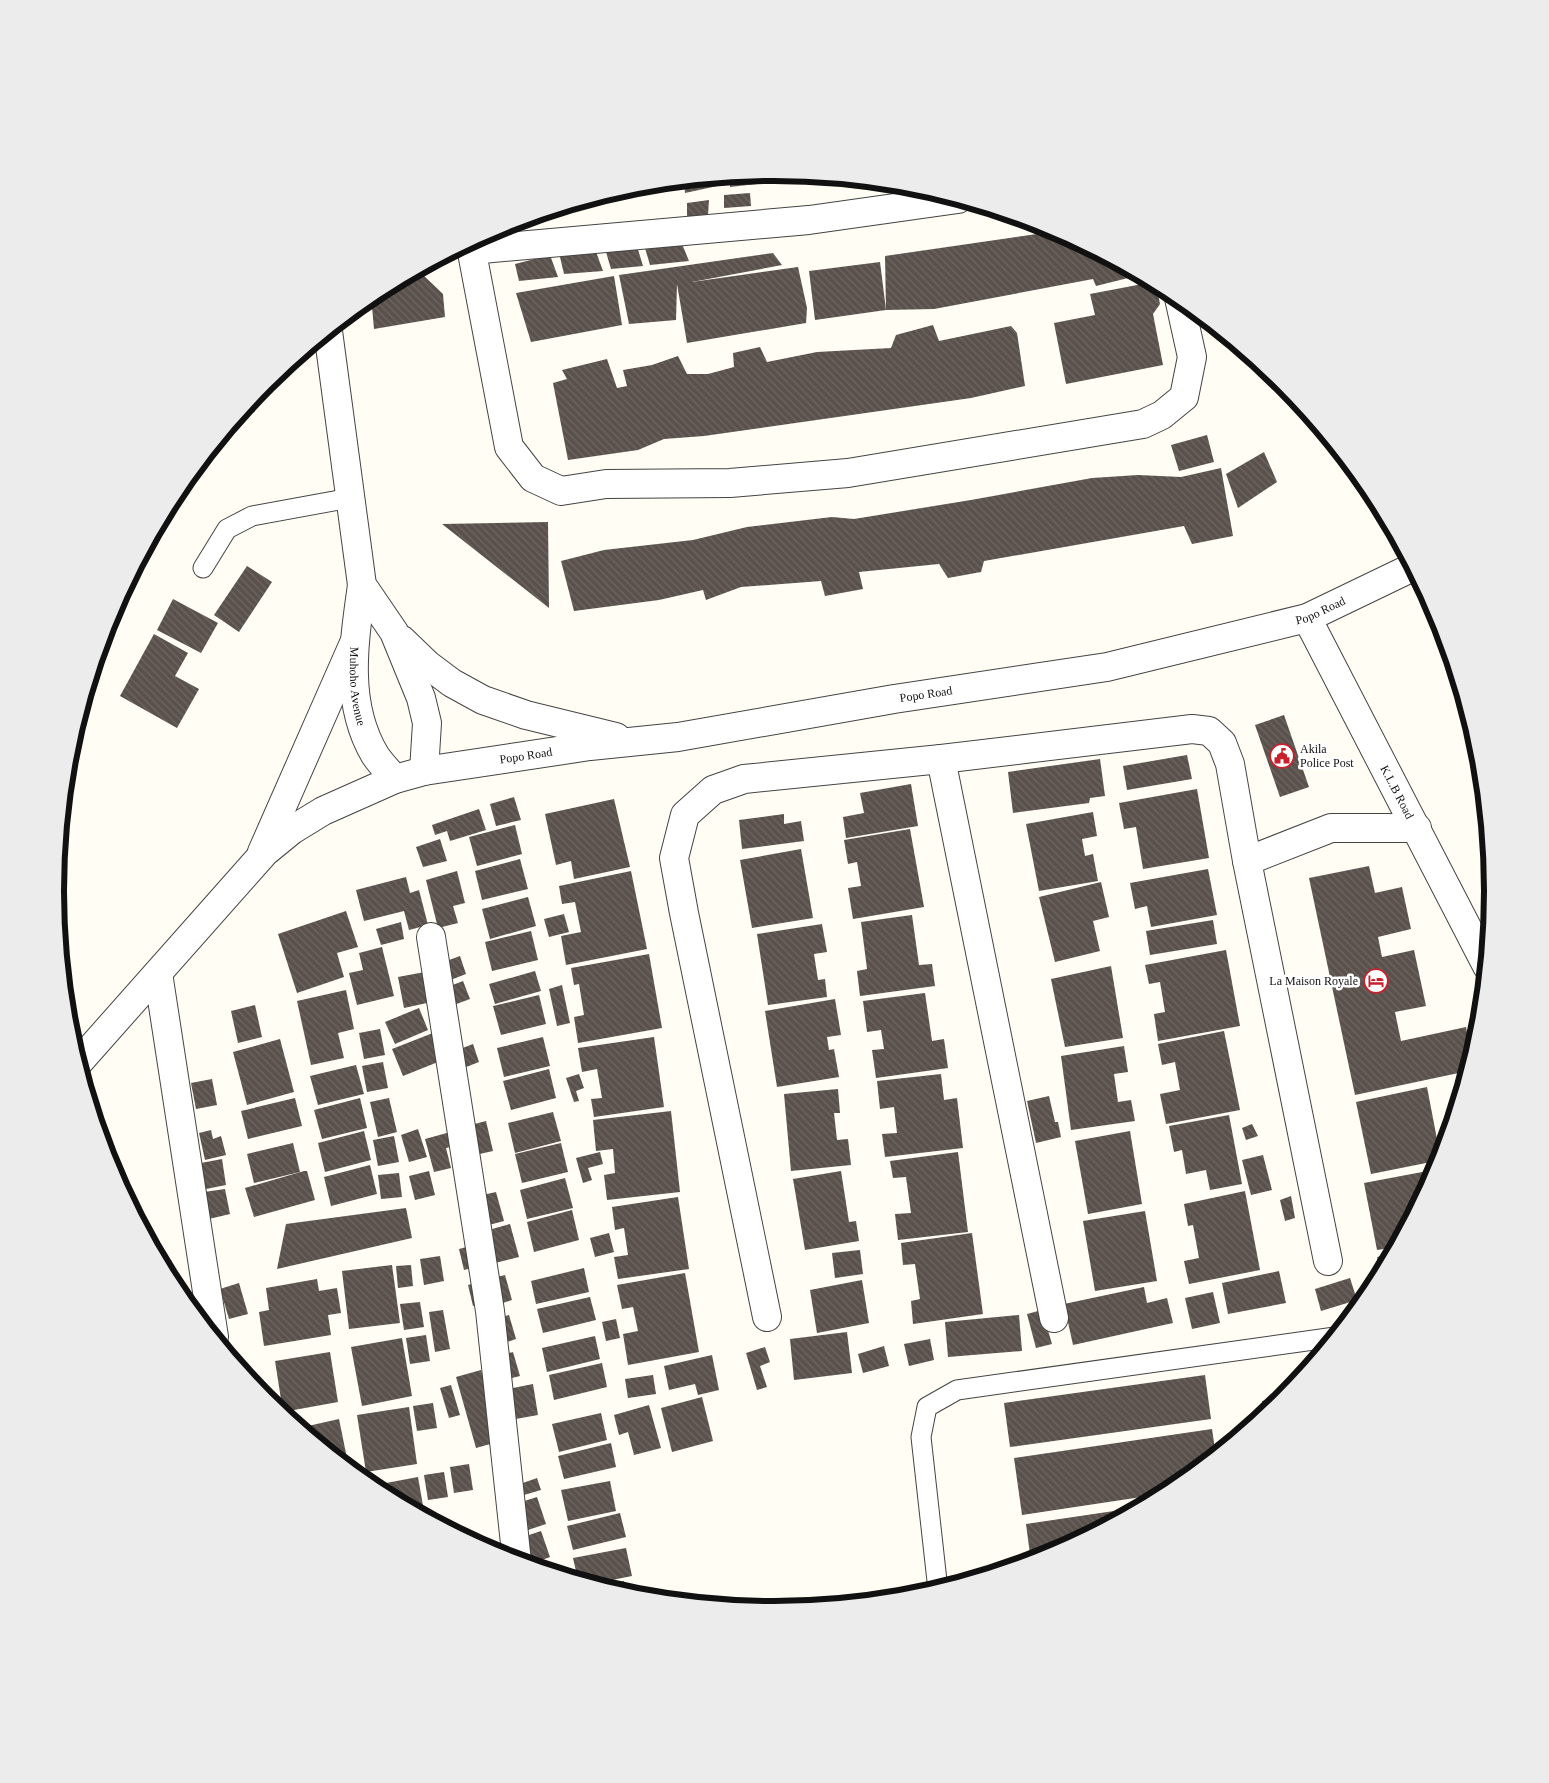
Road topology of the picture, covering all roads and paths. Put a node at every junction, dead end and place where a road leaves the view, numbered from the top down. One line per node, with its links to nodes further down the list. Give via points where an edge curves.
1 (942, 201): 2 (street, via 809,220)
2 (480, 245)
3 (471, 249): 4 (street, via 509,447 533,478 561,491 606,484 730,483 848,473 1143,424 1162,416 1184,397 1192,357)
4 (1183, 311)
5 (329, 338): 6 (street)
6 (350, 498): 7 (lane, via 252,516 227,529); 9 (street)
7 (203, 568)
8 (1408, 569): 10 (street, Popo Road)
9 (362, 585): 11 (street); 12 (street, Muhoho Avenue)
10 (1307, 618): 13 (street, Popo Road, via 1107,667 894,699 678,737); 17 (street, K.L.B Road)
11 (394, 632): 13 (street, via 428,665 483,700 526,715); 15 (street, via 421,698 427,723)
12 (354, 643): 16 (street, Muhoho Avenue, via 358,714 375,755); 19 (street)
13 (633, 741): 15 (street, Popo Road)
14 (941, 760): 18 (street, via 1192,729 1209,731 1222,743 1230,764); 25 (street, via 744,779 713,790 686,815 674,858); 26 (street)
15 (424, 771): 16 (street, Popo Road)
16 (395, 779): 19 (street, Popo Road, via 323,811 292,830)
17 (1417, 828): 18 (street, via 1331,828); 21 (street, K.L.B Road)
18 (1248, 861): 24 (street)
19 (257, 862): 22 (street)
20 (431, 937): 29 (street, via 490,1311)
21 (1482, 956)
22 (158, 972): 23 (street); 27 (street)
23 (84, 1057)
24 (1328, 1261)
25 (768, 1317)
26 (1054, 1318)
27 (212, 1326)
28 (1327, 1338): 30 (lane, via 957,1390 927,1408 921,1437)
29 (516, 1553)
30 (937, 1583)

